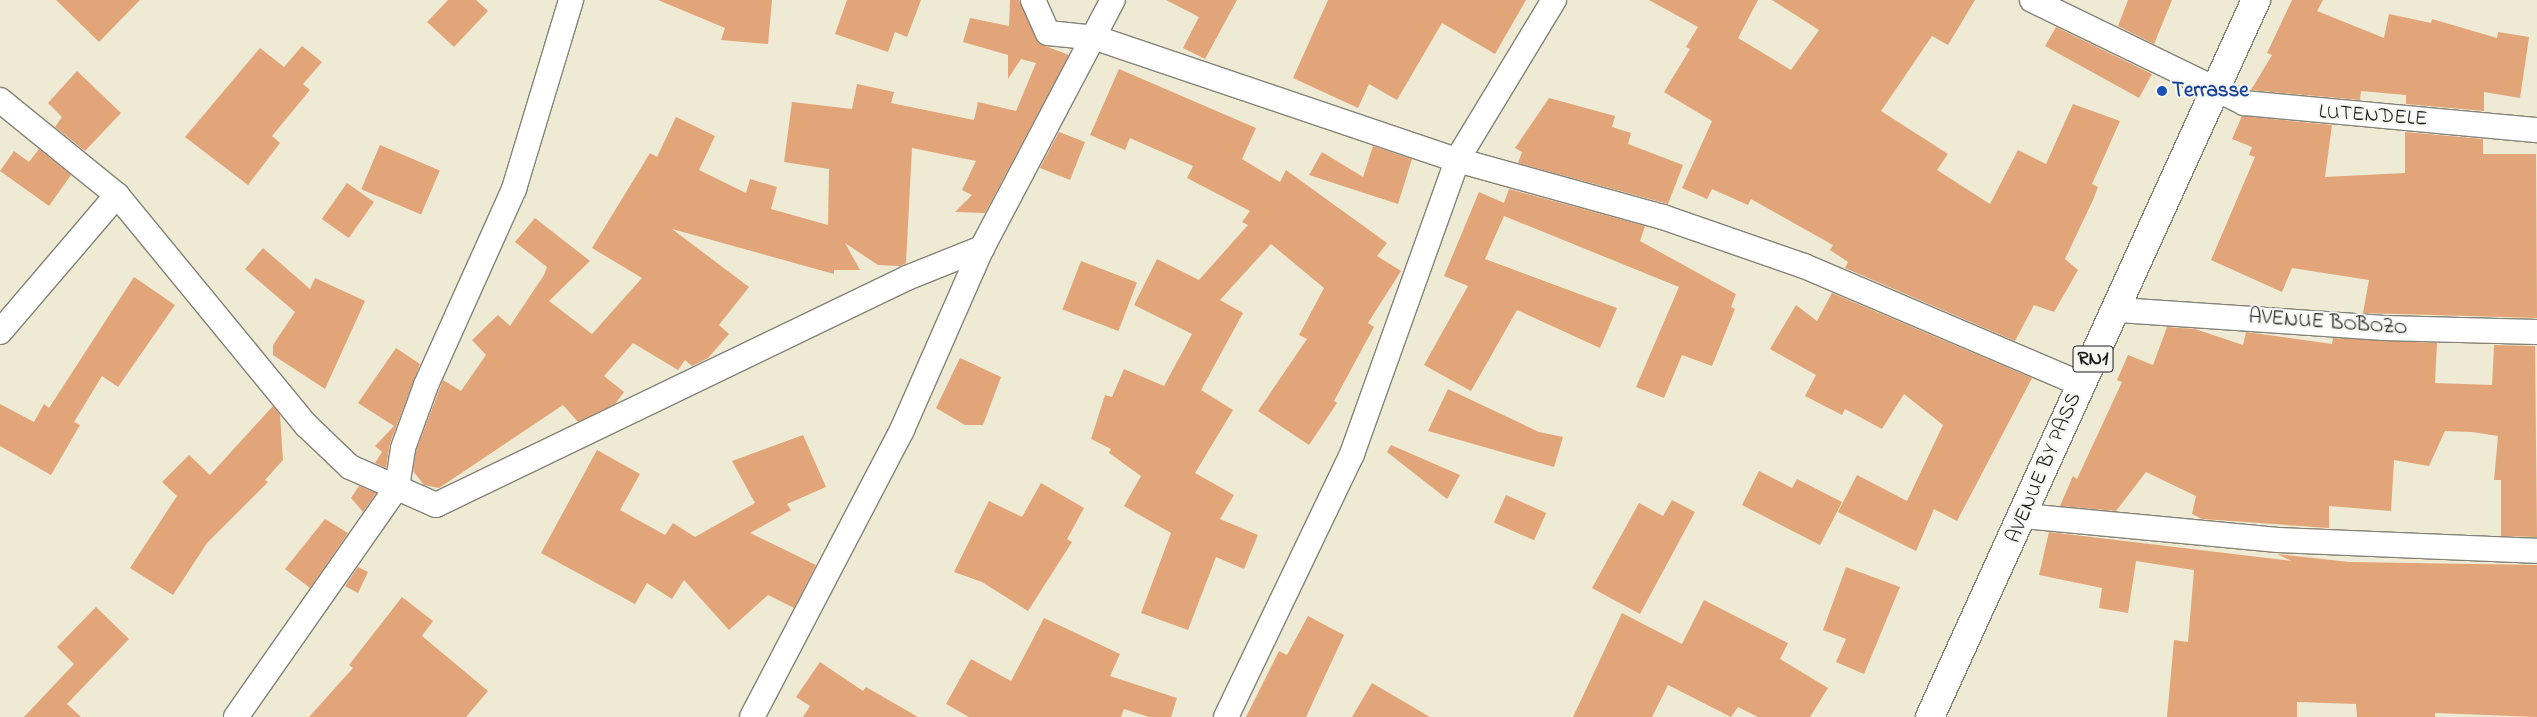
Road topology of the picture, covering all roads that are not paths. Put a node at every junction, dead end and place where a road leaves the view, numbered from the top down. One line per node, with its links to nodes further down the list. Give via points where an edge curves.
1 (572, 0): 18 (street, via 514,189 426,385 403,448)
2 (1033, 0): 7 (street, via 1048,33)
3 (1114, 0): 7 (street)
4 (1554, 0): 11 (street)
5 (2032, 0): 8 (street, LUTENDELE)
6 (2256, 0): 8 (highway, AVENUE BY PASS / RN1)
7 (1096, 38): 11 (street); 13 (street)
8 (2212, 89): 10 (street, LUTENDELE, via 2244,103 2283,110); 14 (highway, AVENUE BY PASS / RN1)
9 (0, 100): 12 (street)
10 (2537, 130)
11 (1457, 160): 17 (street, via 1663,217 1804,266); 23 (street, via 1352,454)
12 (117, 195): 15 (street); 18 (street, via 306,425 350,467)
13 (982, 248): 18 (street, via 908,278 436,505); 22 (street, via 902,430)
14 (2119, 310): 16 (street, AVENUE BOBOZO, via 2384,328); 17 (highway, AVENUE BY PASS / RN1)
15 (0, 332)
16 (2537, 332)
17 (2080, 384): 19 (highway, AVENUE BY PASS / RN1)
18 (396, 487): 21 (street)
19 (2024, 516): 20 (street, via 2278,540); 24 (highway, AVENUE BY PASS / RN1)
20 (2537, 551)
21 (236, 717)
22 (752, 717)
23 (1226, 717)
24 (1930, 717)

